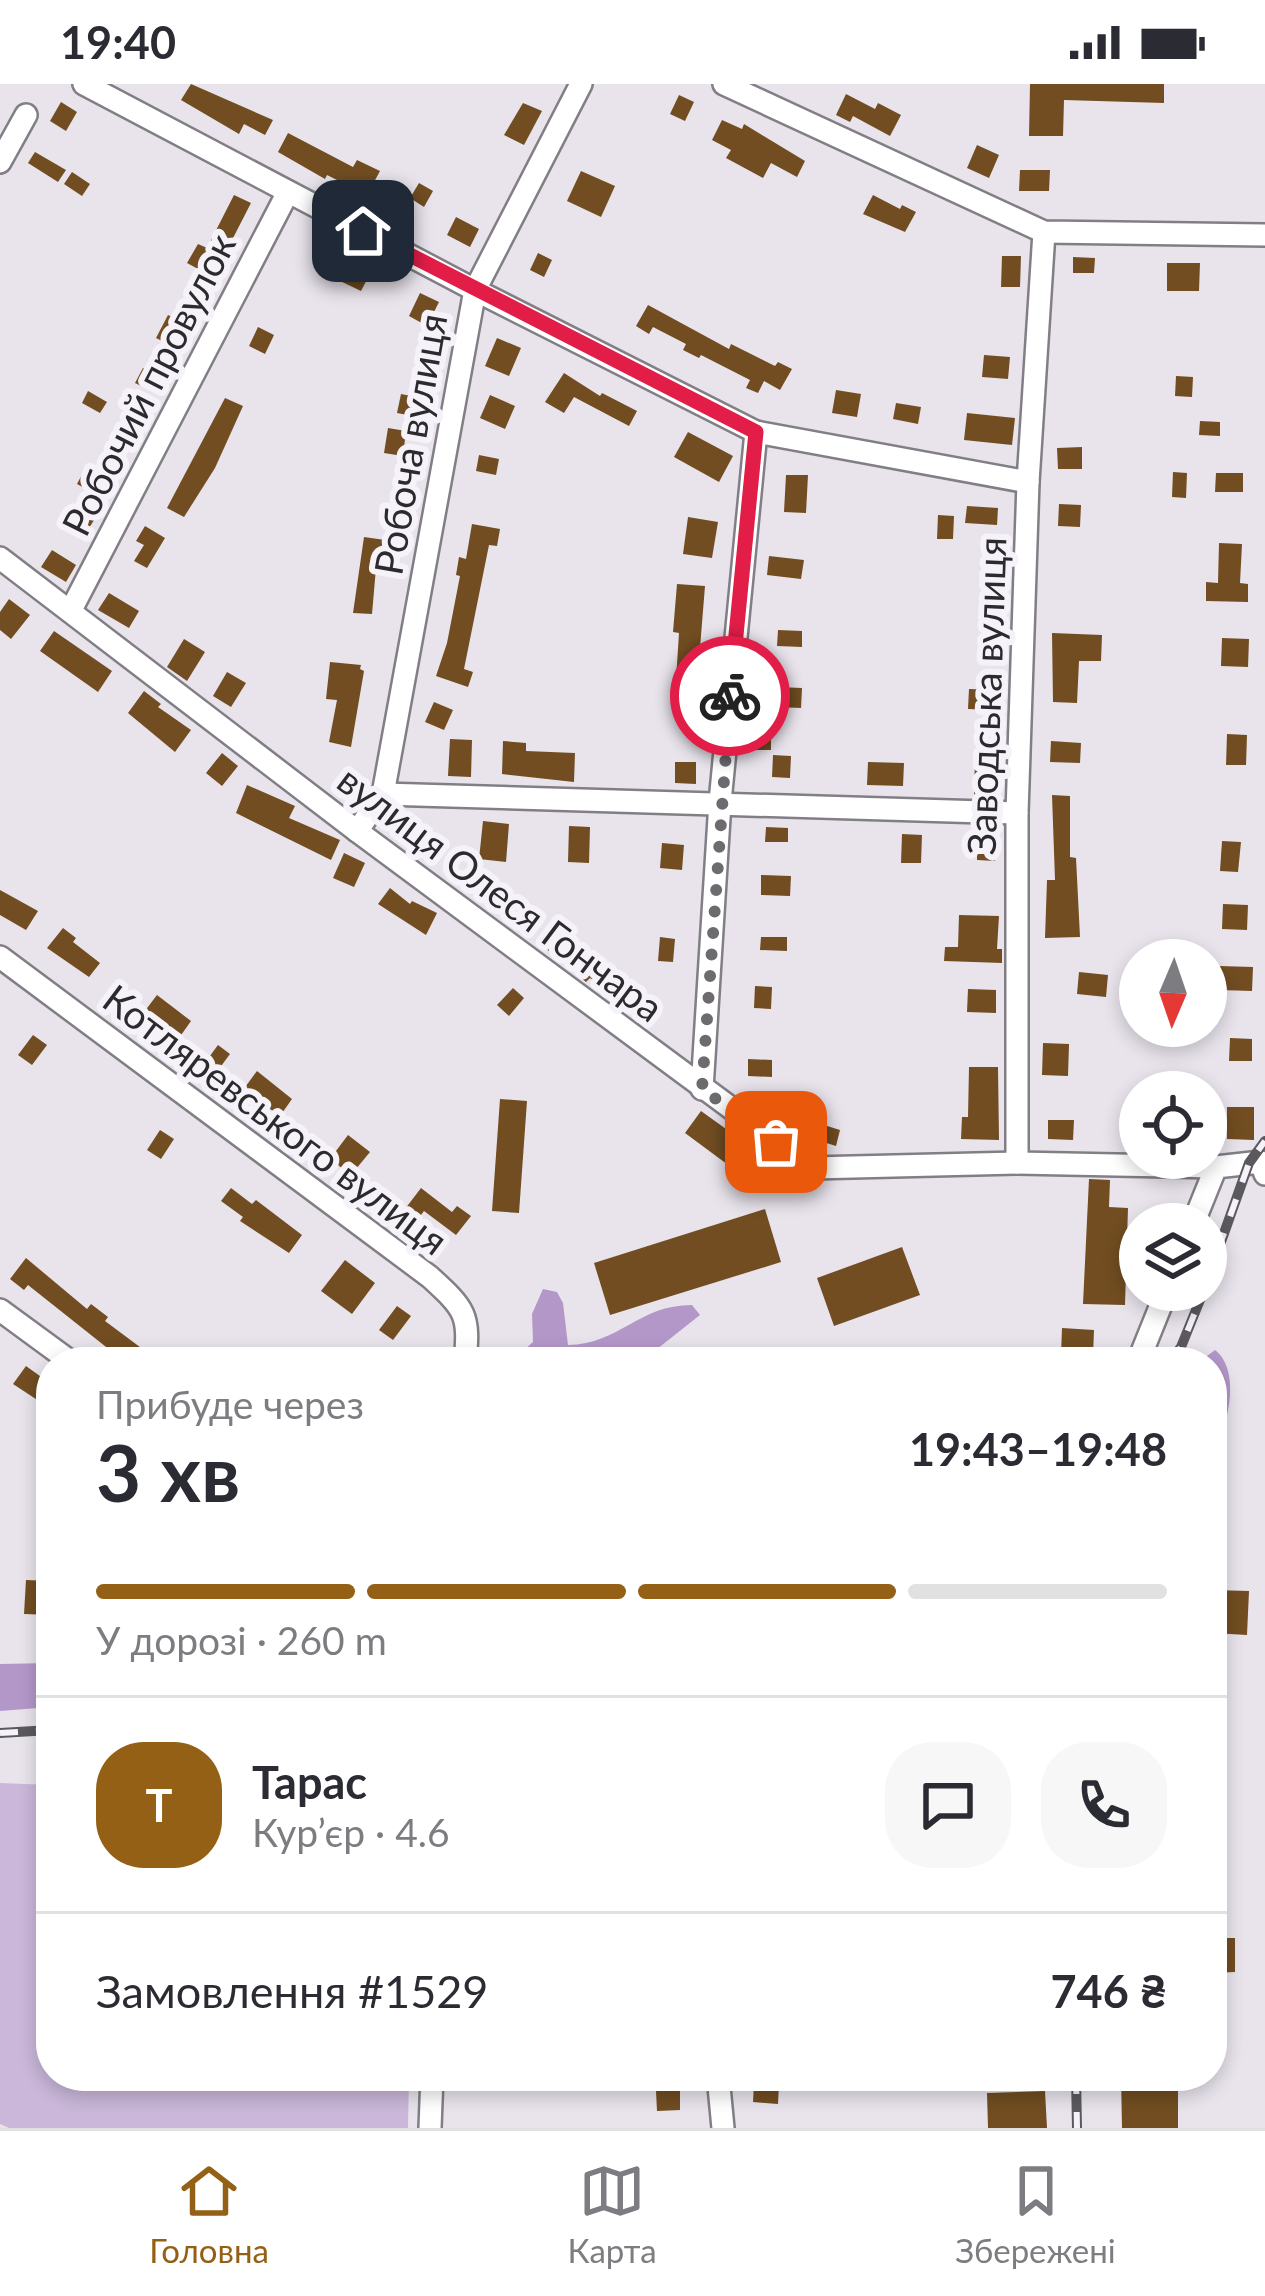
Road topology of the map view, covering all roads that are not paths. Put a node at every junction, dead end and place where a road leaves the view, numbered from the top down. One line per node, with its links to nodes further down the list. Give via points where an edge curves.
1 (84, 84): 6 (street)
2 (581, 84): 9 (street, Робоча вулиця)
3 (724, 84): 7 (street)
4 (26, 115): 5 (street)
5 (0, 162)
6 (288, 192): 9 (street); 13 (street, Робочий провулок)
7 (1044, 232): 8 (street); 11 (street, Заводська вулиця)
8 (1265, 235)
9 (475, 290): 10 (street); 14 (street, Робоча вулиця)
10 (756, 432): 11 (street); 15 (street)
11 (1028, 482): 16 (street, Заводська вулиця)
12 (0, 558): 13 (street, вулиця Олеся Гончара)
13 (71, 610): 17 (street, вулиця Олеся Гончара)
14 (383, 794): 15 (street); 17 (street, Робоча вулиця)
15 (720, 802): 16 (street); 19 (street)
16 (1017, 813): 20 (street, Заводська вулиця)
17 (357, 831): 19 (street, вулиця Олеся Гончара)
18 (0, 957): 27 (street, Котляревського вулиця, via 430,1277 461,1305)
19 (702, 1089): 20 (street, вулиця Олеся Гончара, via 812,1168)
20 (1017, 1163): 21 (street, вулиця Олеся Гончара)
21 (1119, 1165)
22 (1227, 1166): 23 (street, вулиця Олеся Гончара, via 1261,1162)
23 (1265, 1174)
24 (0, 1310): 26 (street)
25 (1159, 1311): 28 (street)
26 (51, 1347)
27 (467, 1347)
28 (1144, 1347)
29 (431, 2091): 31 (street)
30 (719, 2091): 32 (street)
31 (430, 2128)
32 (723, 2128)

